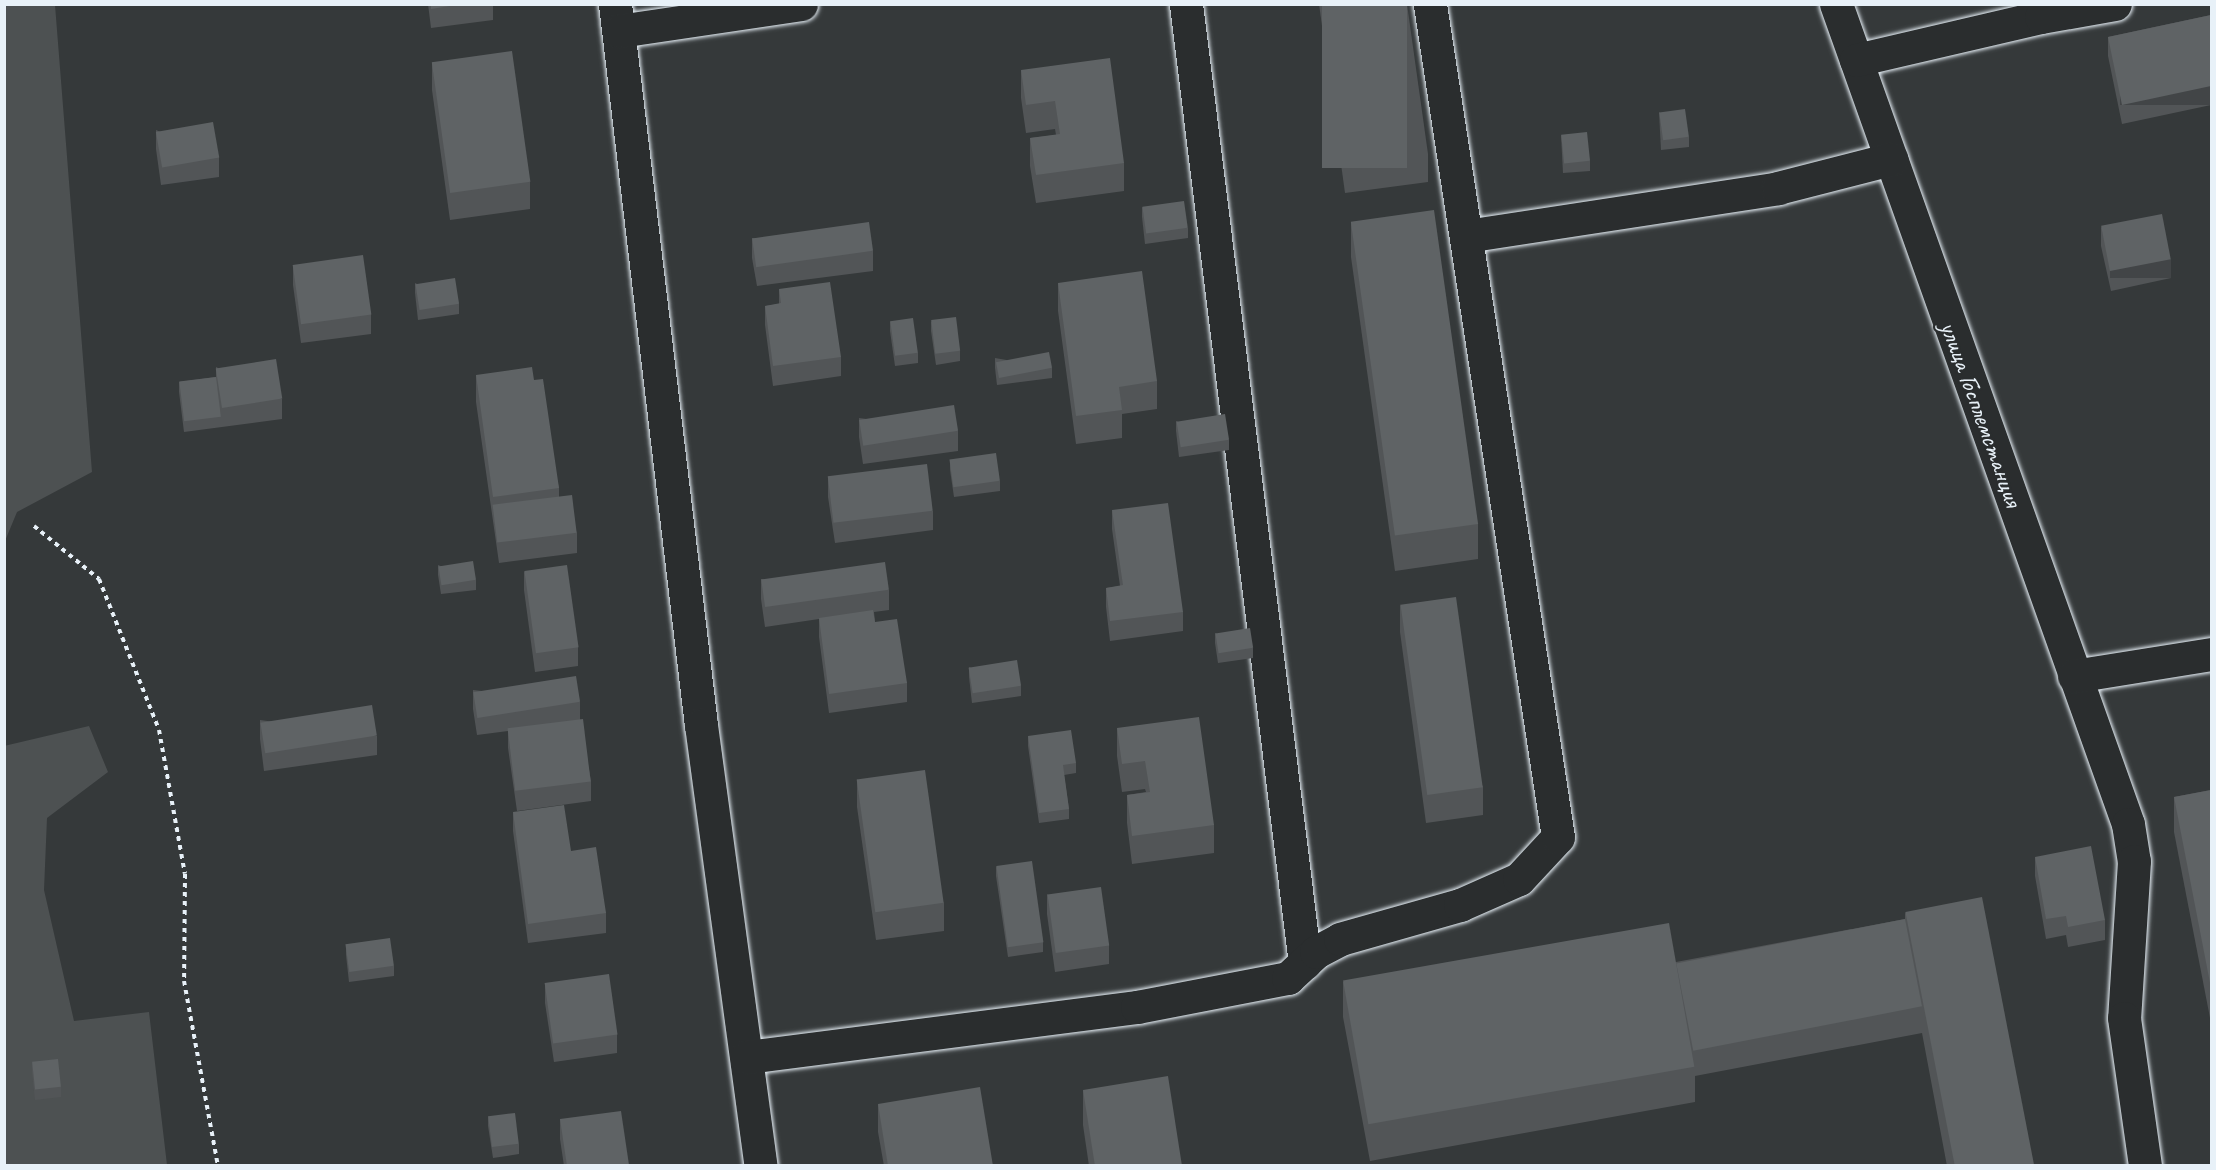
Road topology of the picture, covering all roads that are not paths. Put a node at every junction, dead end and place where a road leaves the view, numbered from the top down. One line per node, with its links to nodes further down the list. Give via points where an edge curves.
1 (801, 4): 6 (street)
2 (1186, 4): 12 (street)
3 (1430, 4): 9 (street)
4 (1836, 4): 7 (street, улица Госплемстанция)
5 (2115, 4): 7 (street)
6 (617, 18): 13 (street, via 701,724)
7 (1856, 60): 8 (street, улица Госплемстанция)
8 (1891, 159): 9 (street, via 1778,188); 11 (street, улица Госплемстанция)
9 (1466, 236): 12 (street, via 1558,837 1519,879 1460,905 1340,939)
10 (2211, 654): 11 (street)
11 (2074, 676): 15 (street, улица Госплемстанция, via 2128,824 2133,881 2124,1018)
12 (1305, 963): 13 (street, via 1288,978 1137,1007)
13 (747, 1057): 14 (street)
14 (761, 1166)
15 (2145, 1166)

